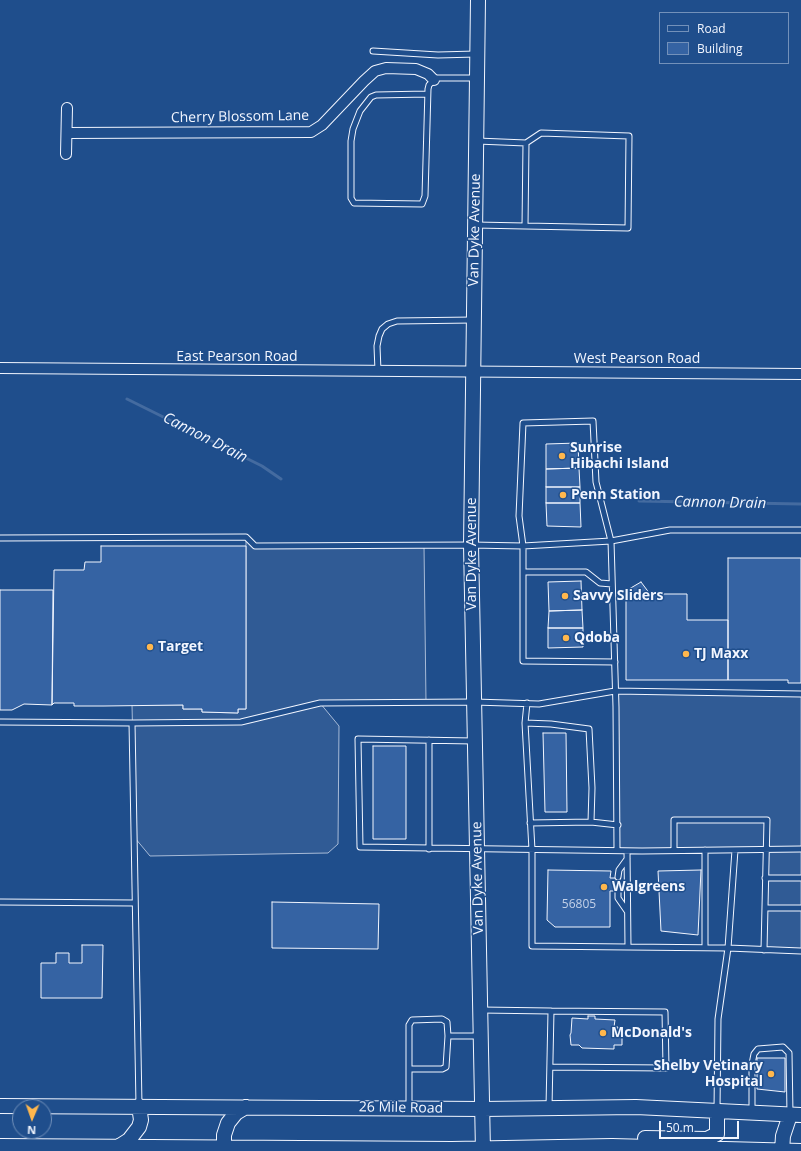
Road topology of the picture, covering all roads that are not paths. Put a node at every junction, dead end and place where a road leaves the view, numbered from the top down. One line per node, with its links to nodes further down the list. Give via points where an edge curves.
1 (478, 0): 3 (main road, Van Dyke Avenue)
2 (373, 51): 3 (lane, via 438,55)
3 (477, 54): 4 (main road, Van Dyke Avenue)
4 (477, 78): 5 (lane); 9 (main road, Van Dyke Avenue)
5 (434, 80): 6 (lane); 8 (street, Cherry Blossom Lane, via 416,69 386,68 376,71 322,125 311,132)
6 (427, 94): 6 (lane, via 422,204 354,203 351,198 351,141 360,111 371,97 376,95)
7 (68, 108): 8 (street)
8 (67, 133): 11 (street)
9 (476, 141): 10 (lane); 12 (main road, Van Dyke Avenue)
10 (526, 143): 13 (lane); 13 (lane, via 541,133 629,136 628,228)
11 (66, 154)
12 (475, 225): 13 (lane); 14 (main road, Van Dyke Avenue)
13 (525, 226)
14 (474, 320): 16 (lane, via 397,321 388,324 379,336); 17 (main road, Van Dyke Avenue)
15 (0, 368): 16 (street, East Pearson Road)
16 (378, 372): 17 (street, East Pearson Road)
17 (473, 372): 18 (street, West Pearson Road); 22 (main road, Van Dyke Avenue)
18 (801, 374)
19 (801, 530): 21 (lane, via 670,530)
20 (0, 538): 22 (lane, via 246,537 255,546)
21 (611, 541): 23 (lane); 23 (lane, via 596,482 593,421 523,423 519,516); 25 (lane)
22 (471, 544): 23 (lane); 29 (main road, Van Dyke Avenue)
23 (523, 546): 24 (lane)
24 (523, 572): 25 (lane, via 586,572 600,583); 26 (lane, via 523,660)
25 (612, 584): 26 (lane)
26 (615, 662): 27 (lane)
27 (616, 691): 28 (lane); 30 (lane, via 539,704); 38 (lane)
28 (801, 694)
29 (474, 702): 30 (lane); 32 (lane, via 320,703 241,722); 35 (main road, Van Dyke Avenue)
30 (527, 703): 33 (lane)
31 (0, 722): 32 (lane)
32 (132, 723): 55 (lane)
33 (525, 723): 36 (lane, via 589,729); 37 (lane)
34 (429, 740): 35 (lane); 39 (lane); 39 (lane, via 358,739 360,847)
35 (474, 741): 42 (main road, Van Dyke Avenue)
36 (592, 822): 37 (lane); 38 (lane)
37 (530, 823): 43 (lane)
38 (618, 825): 44 (lane)
39 (429, 849): 42 (lane)
40 (766, 849): 41 (lane); 45 (lane, via 767,820 674,820); 47 (lane); 51 (lane)
41 (801, 849)
42 (477, 850): 43 (lane); 64 (main road, Van Dyke Avenue)
43 (532, 850): 44 (lane); 59 (lane, via 532,946)
44 (617, 850): 48 (lane)
45 (674, 850): 46 (lane); 48 (lane)
46 (705, 850): 47 (lane); 60 (lane)
47 (735, 850): 61 (lane)
48 (627, 851): 49 (lane)
49 (627, 859): 50 (lane, via 619,870); 58 (lane)
50 (618, 877)
51 (765, 878): 52 (lane); 56 (lane)
52 (801, 878)
53 (618, 891): 58 (lane, via 618,898)
54 (0, 902): 55 (lane)
55 (135, 903): 71 (lane)
56 (765, 908): 57 (lane); 62 (lane)
57 (801, 908)
58 (627, 912): 59 (lane)
59 (628, 947): 60 (lane)
60 (706, 948): 61 (lane)
61 (728, 948): 62 (lane); 76 (lane, via 718,1019)
62 (764, 950): 63 (lane)
63 (801, 951)
64 (480, 1010): 65 (lane); 67 (main road, Van Dyke Avenue)
65 (551, 1010): 68 (lane); 68 (lane, via 665,1012 666,1068)
66 (448, 1036): 67 (lane); 69 (lane, via 446,1067); 69 (lane, via 447,1022 412,1020 409,1025)
67 (481, 1036): 75 (main road, Van Dyke Avenue)
68 (550, 1067): 73 (lane)
69 (409, 1069): 74 (lane)
70 (0, 1106): 71 (main road, 26 Mile Road)
71 (139, 1106): 72 (main road, 26 Mile Road); 80 (main road, via 139,1127 129,1140)
72 (246, 1107): 74 (main road, 26 Mile Road); 82 (main road, via 236,1112 228,1123 224,1135)
73 (549, 1107): 75 (main road, 26 Mile Road); 76 (main road, 26 Mile Road, via 636,1107)
74 (409, 1108): 75 (main road, 26 Mile Road)
75 (483, 1109): 86 (main road, Van Dyke Avenue)
76 (717, 1112): 77 (main road, 26 Mile Road); 81 (main road, via 717,1134 707,1139 591,1138)
77 (752, 1113): 78 (main road, 26 Mile Road); 78 (lane, via 754,1054 758,1049 784,1048 789,1053)
78 (796, 1115): 88 (main road, via 783,1136)
79 (0, 1146): 80 (main road)
80 (118, 1147): 82 (main road)
81 (573, 1148): 84 (main road); 86 (main road)
82 (224, 1149): 83 (main road)
83 (332, 1149): 85 (main road)
84 (612, 1149): 87 (main road)
85 (408, 1150): 86 (main road)
86 (483, 1150)
87 (711, 1150): 88 (main road)
88 (782, 1151): 89 (main road)
89 (801, 1151)

